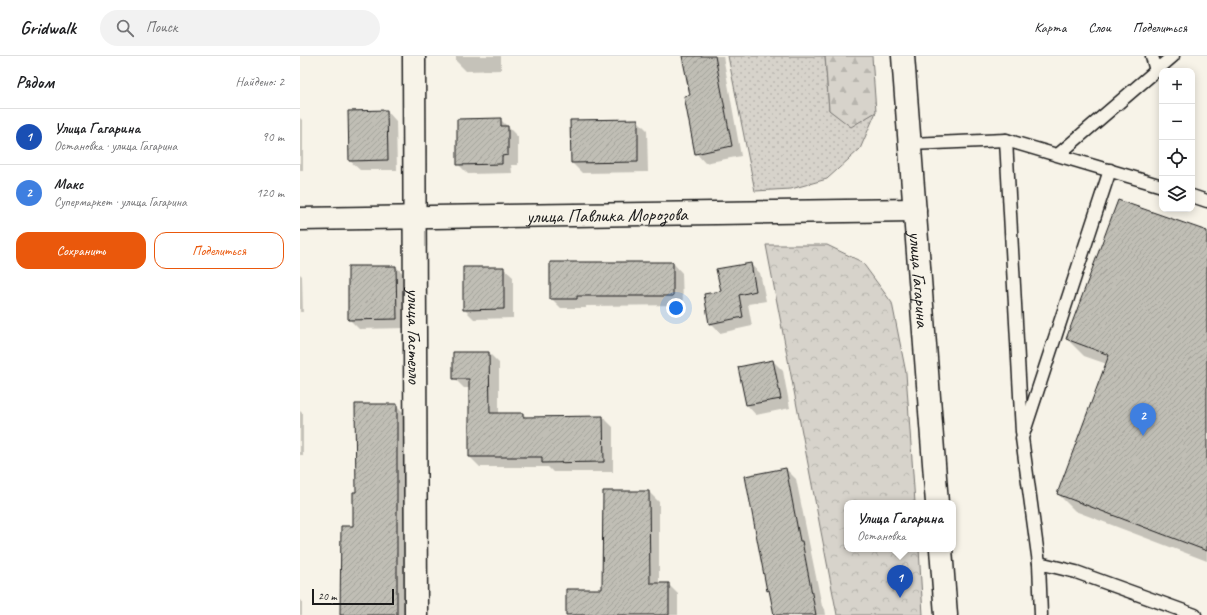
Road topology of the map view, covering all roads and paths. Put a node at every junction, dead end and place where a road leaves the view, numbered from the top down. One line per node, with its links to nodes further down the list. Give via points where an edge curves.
1 (414, 56): 14 (street, улица Гастелло)
2 (903, 56): 7 (street, улица Гагарина)
3 (1152, 56): 5 (lane)
4 (1173, 56): 5 (lane)
5 (1156, 71): 8 (lane)
6 (1006, 140): 7 (lane); 8 (lane); 16 (lane)
7 (910, 144): 13 (street, улица Гагарина)
8 (1059, 154): 9 (lane)
9 (1110, 170): 10 (lane); 16 (lane)
10 (1159, 185)
11 (1195, 197): 12 (lane)
12 (1207, 201)
13 (915, 210): 14 (street, улица Павлика Морозова); 17 (street, улица Гагарина)
14 (415, 218): 15 (street, улица Павлика Морозова); 20 (street, улица Гастелло)
15 (300, 219)
16 (1022, 438): 19 (lane)
17 (937, 500)
18 (940, 552): 21 (street)
19 (1039, 563): 22 (lane); 23 (lane, via 1076,572)
20 (416, 615)
21 (946, 615)
22 (1041, 615)
23 (1195, 615)

